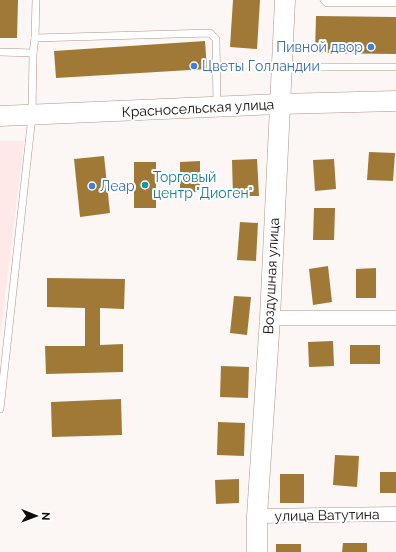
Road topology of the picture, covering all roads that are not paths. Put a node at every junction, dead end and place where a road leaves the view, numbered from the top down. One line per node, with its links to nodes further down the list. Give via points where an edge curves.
1 (36, 0): 5 (lane)
2 (285, 0): 8 (street, Воздушная улица)
3 (324, 0): 4 (lane, via 327,3)
4 (393, 2)
5 (35, 38): 7 (lane); 12 (lane, via 210,32 216,39)
6 (0, 52): 7 (lane)
7 (33, 53): 14 (lane)
8 (281, 66): 9 (lane); 11 (street, Воздушная улица)
9 (396, 67)
10 (396, 101): 11 (street, Красносельская улица)
11 (280, 104): 12 (street, Красносельская улица); 15 (street, Воздушная улица)
12 (217, 107): 14 (street, Красносельская улица)
13 (0, 116): 14 (street, Красносельская улица)
14 (32, 116): 17 (lane)
15 (270, 318): 16 (street); 20 (street, Воздушная улица)
16 (396, 318)
17 (0, 404): 18 (lane)
18 (0, 409)
19 (396, 514): 20 (street, улица Ватутина)
20 (257, 516): 21 (street, Воздушная улица)
21 (257, 552)

